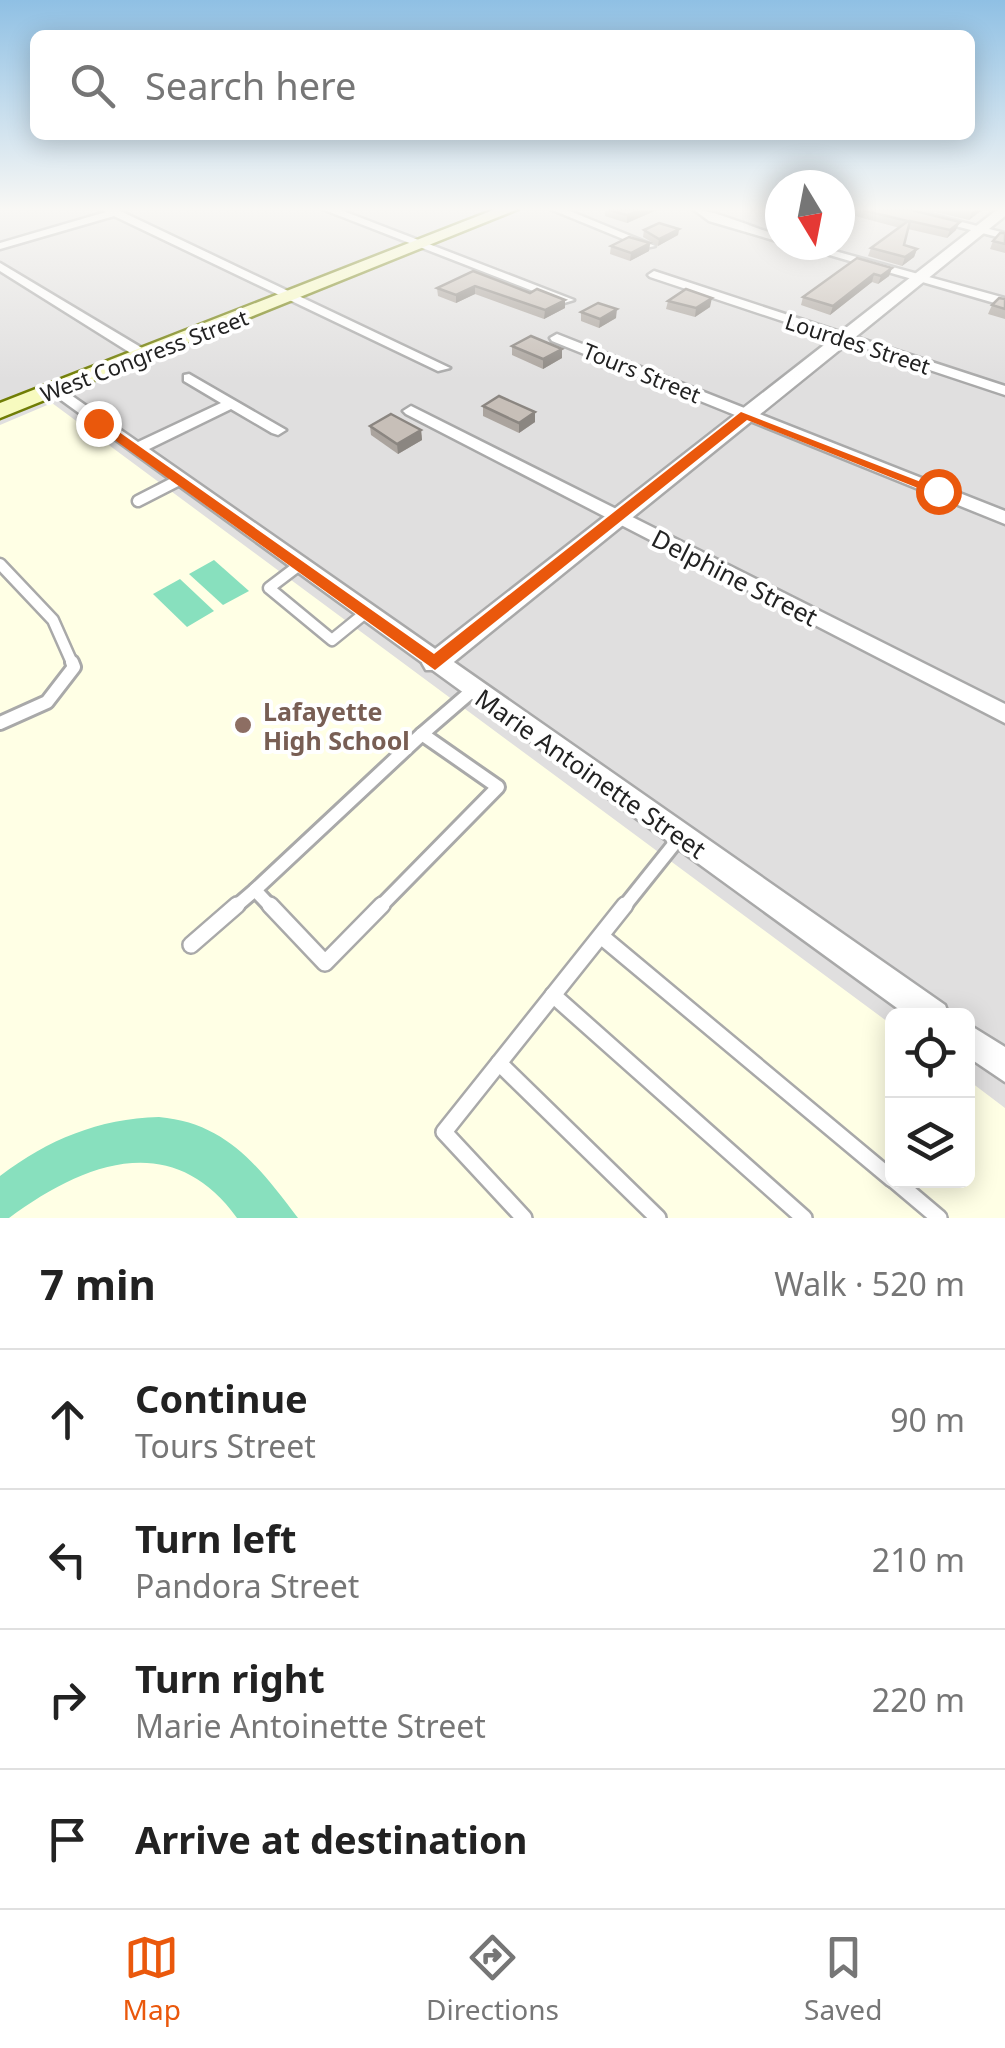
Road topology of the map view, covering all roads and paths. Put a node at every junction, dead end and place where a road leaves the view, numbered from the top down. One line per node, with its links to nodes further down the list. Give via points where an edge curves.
1 (0, 266): 14 (street)
2 (226, 266): 9 (street)
3 (372, 266): 9 (main road, West Congress Street)
4 (478, 266): 10 (street)
5 (875, 266): 8 (street)
6 (933, 266): 8 (street)
7 (654, 275): 13 (street, Lourdes Street)
8 (917, 278): 11 (street); 13 (street)
9 (294, 298): 14 (main road, West Congress Street); 15 (street)
10 (568, 300)
11 (1005, 302)
12 (557, 338): 22 (street, Tours Street)
13 (844, 338): 18 (street, Lourdes Street); 22 (street)
14 (142, 354): 17 (main road, West Congress Street)
15 (443, 368)
16 (190, 378): 19 (street)
17 (53, 390): 21 (main road, West Congress Street); 24 (street, Marie Antoinette Street)
18 (1005, 391)
19 (232, 403): 23 (street); 24 (street)
20 (411, 410): 27 (street, Delphine Street)
21 (0, 411)
22 (746, 415): 27 (street); 28 (street, Tours Street)
23 (278, 430)
24 (136, 449): 25 (street, Marie Antoinette Street)
25 (179, 480): 26 (lane); 30 (street, Marie Antoinette Street)
26 (138, 502)
27 (617, 517): 32 (street); 34 (street, Delphine Street)
28 (1005, 518)
29 (0, 564): 35 (lane, via 53,620 74,666 48,702)
30 (298, 566): 31 (street, Marie Antoinette Street); 31 (lane, via 269,588 332,640)
31 (364, 614): 32 (street, Marie Antoinette Street)
32 (435, 663): 33 (street, Marie Antoinette Street)
33 (473, 690): 36 (lane); 37 (street, Marie Antoinette Street)
34 (1005, 714)
35 (0, 723)
36 (422, 734): 38 (lane); 38 (lane, via 498,787 325,964)
37 (680, 836): 39 (lane); 42 (street, Marie Antoinette Street)
38 (255, 890): 40 (lane)
39 (600, 936): 41 (lane); 46 (lane)
40 (191, 946)
41 (553, 995): 44 (lane); 50 (lane)
42 (923, 1008)
43 (975, 1044): 45 (street)
44 (499, 1063): 48 (lane, via 444,1132); 49 (lane)
45 (1005, 1066)
46 (885, 1173)
47 (903, 1188): 51 (lane)
48 (524, 1218)
49 (658, 1218)
50 (804, 1218)
51 (939, 1218)

